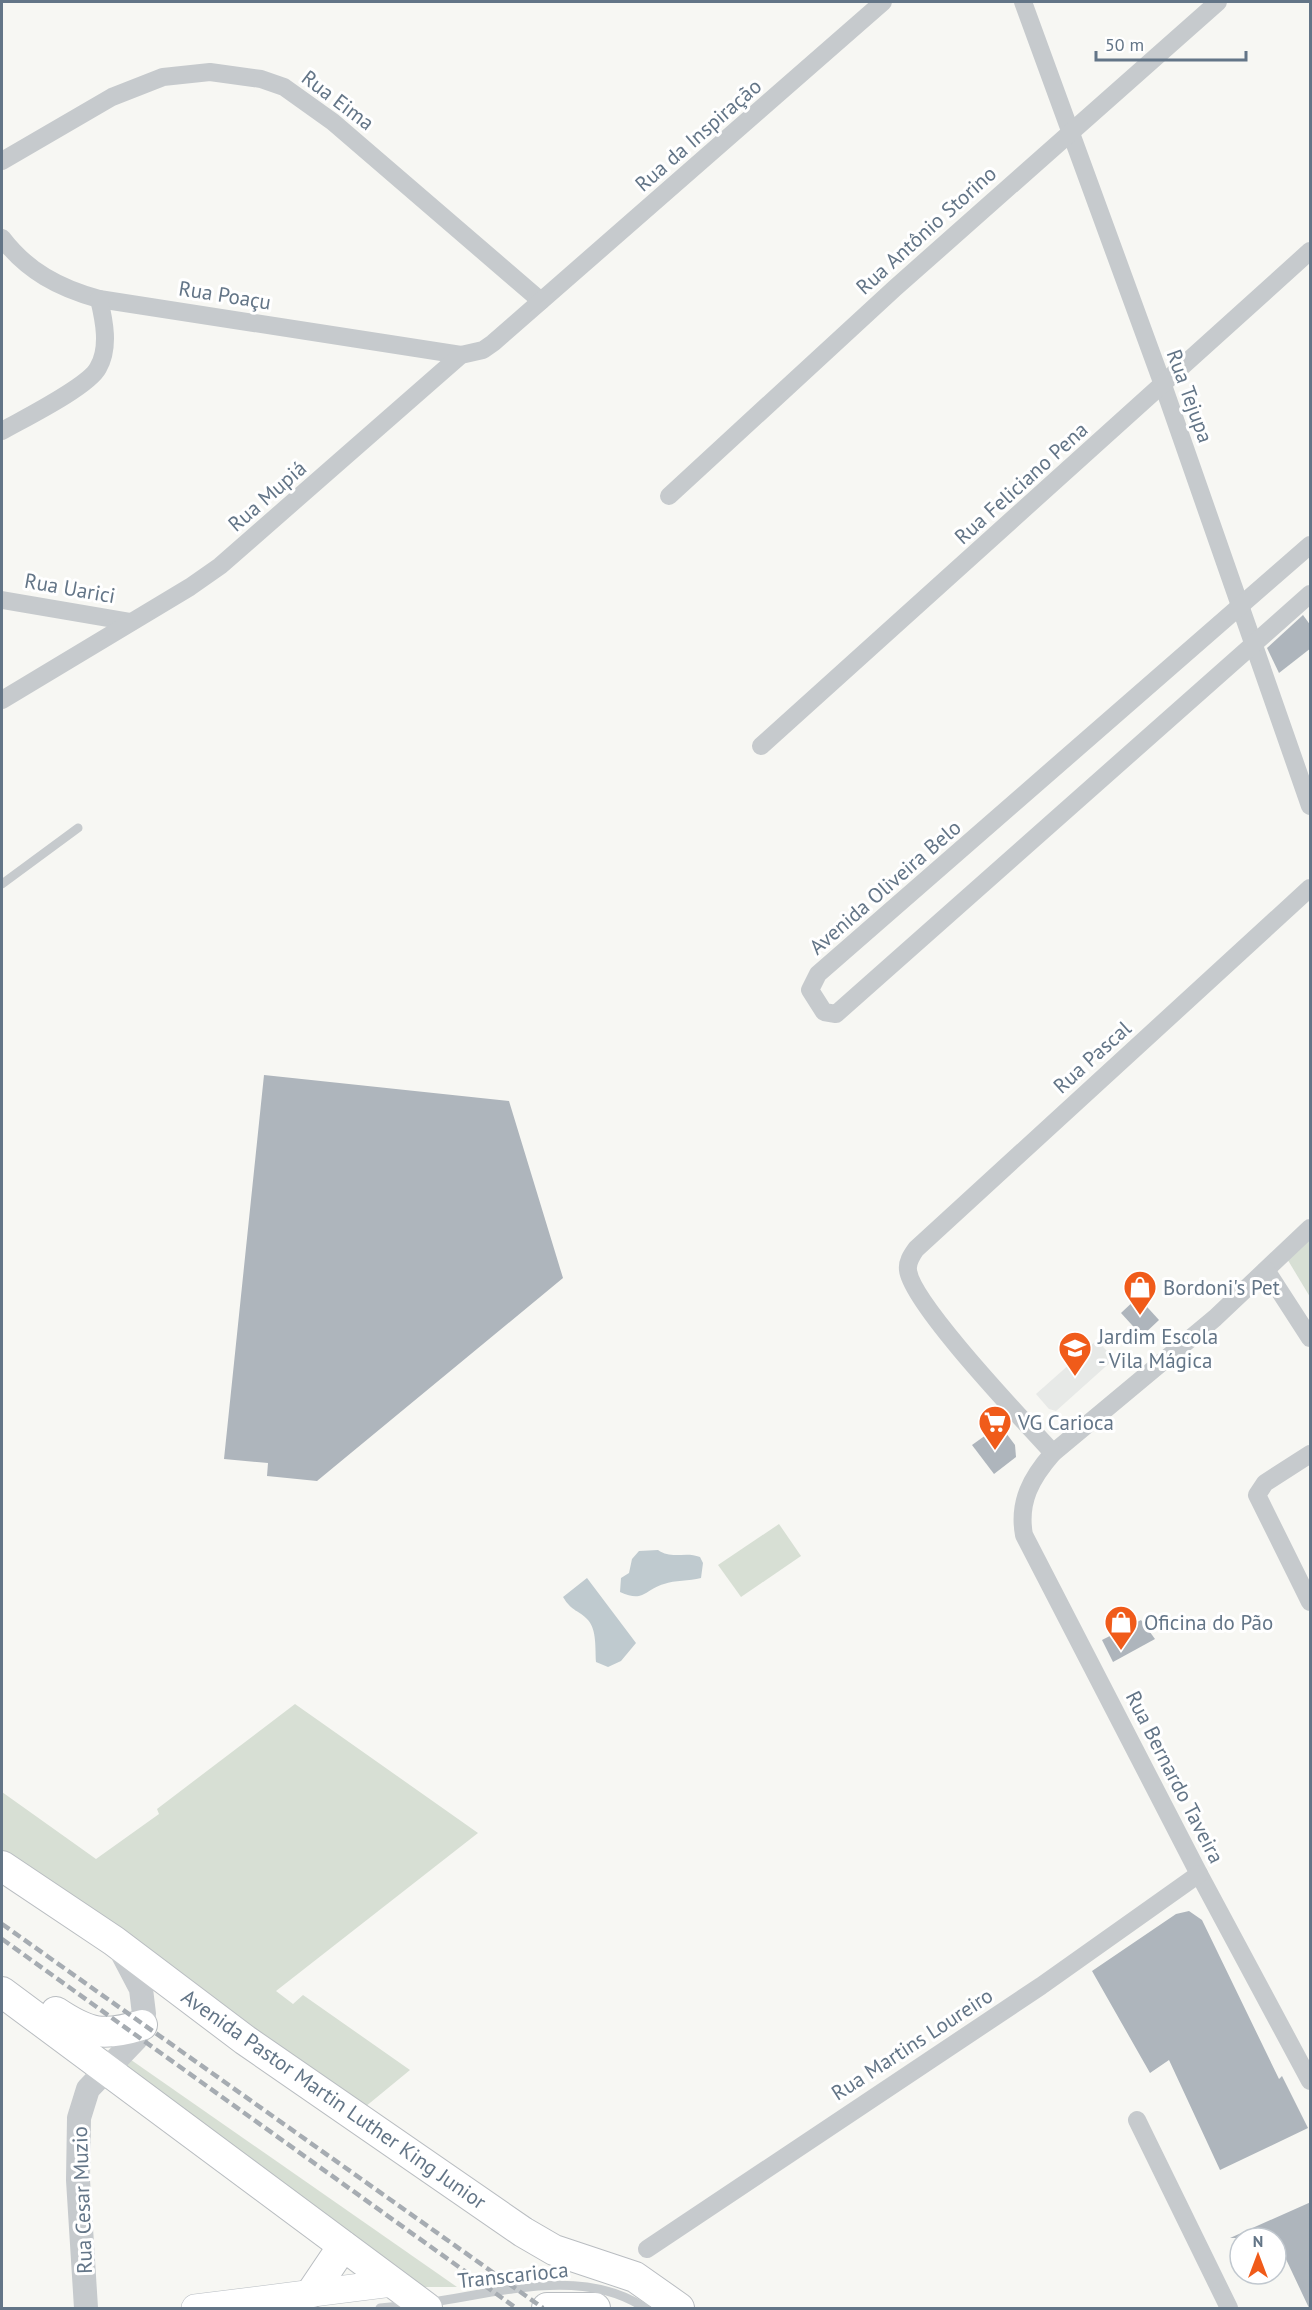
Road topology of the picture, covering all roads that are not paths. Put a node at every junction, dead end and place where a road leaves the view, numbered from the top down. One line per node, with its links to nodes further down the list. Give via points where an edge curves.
1 (883, 2): 9 (street, Rua da Inspiração)
2 (1023, 2): 4 (street, Rua Tejupa)
3 (1218, 2): 4 (street, Rua Antônio Storino)
4 (1070, 132): 11 (street, Rua Tejupa); 13 (street, Rua Antônio Storino)
5 (2, 161): 9 (street, Rua Eima, via 112,97 163,77 210,72 261,79 284,87 333,122)
6 (2, 238): 8 (street, Rua Poaçu, via 44,278)
7 (1311, 251): 11 (street, Rua Feliciano Pena)
8 (99, 299): 10 (street, Rua Poaçu); 12 (street, via 104,330 99,367 82,383)
9 (541, 301): 10 (street, Rua Mupiá, via 483,350)
10 (461, 355): 18 (street, Rua Mupiá, via 220,566)
11 (1163, 385): 17 (street, Rua Tejupa); 21 (street, Rua Feliciano Pena)
12 (2, 431)
13 (669, 496)
14 (1311, 545): 17 (street, Avenida Oliveira Belo)
15 (1311, 594): 19 (street, Avenida Oliveira Belo)
16 (2, 600): 18 (street, Rua Uarici)
17 (1241, 609): 19 (street, Rua Tejupa); 19 (street, Avenida Oliveira Belo, via 818,974 810,990 824,1012 836,1014 842,1009)
18 (130, 622): 20 (street, Rua Mupiá)
19 (1254, 645): 22 (street, Rua Tejupa)
20 (2, 700)
21 (760, 747)
22 (1311, 807)
23 (78, 828): 24 (lane)
24 (2, 884)
25 (1311, 888): 29 (street, Rua Pascal, via 915,1249 908,1264 922,1300)
26 (1311, 1228): 27 (street, Rua Bernardo Taveira)
27 (1266, 1270): 28 (street); 29 (street, Rua Bernardo Taveira, via 1215,1318)
28 (1311, 1338)
29 (1053, 1453): 33 (street, Rua Bernardo Taveira, via 1028,1488 1021,1517 1024,1535)
30 (1311, 1454): 31 (street, via 1265,1483 1257,1495)
31 (1311, 1602)
32 (2, 1866): 34 (main road, Avenida Pastor Martin Luther King Junior)
33 (1199, 1874): 39 (street, Rua Bernardo Taveira); 42 (street, Rua Martins Loureiro, via 1041,1986)
34 (114, 1941): 37 (street, via 141,1989); 51 (main road, Avenida Pastor Martin Luther King Junior, via 245,2040 523,2232 554,2250 635,2277)
35 (2, 1975): 37 (main road, via 87,2030 110,2033)
36 (2, 1992): 38 (main road)
37 (142, 2025): 38 (street, Rua Cesar Muzio, via 131,2046)
38 (107, 2069): 41 (main road); 46 (street, Rua Cesar Muzio, via 88,2089 79,2118 78,2180)
39 (1311, 2081)
40 (1137, 2120): 52 (street)
41 (343, 2246): 43 (main road); 44 (main road)
42 (647, 2249)
43 (312, 2292): 44 (main road); 47 (main road)
44 (386, 2296): 45 (main road)
45 (424, 2306): 50 (lane, Transcarioca, via 560,2285 600,2288)
46 (86, 2308)
47 (195, 2308)
48 (547, 2308): 49 (main road)
49 (595, 2308)
50 (645, 2308)
51 (679, 2308)
52 (1229, 2308)

